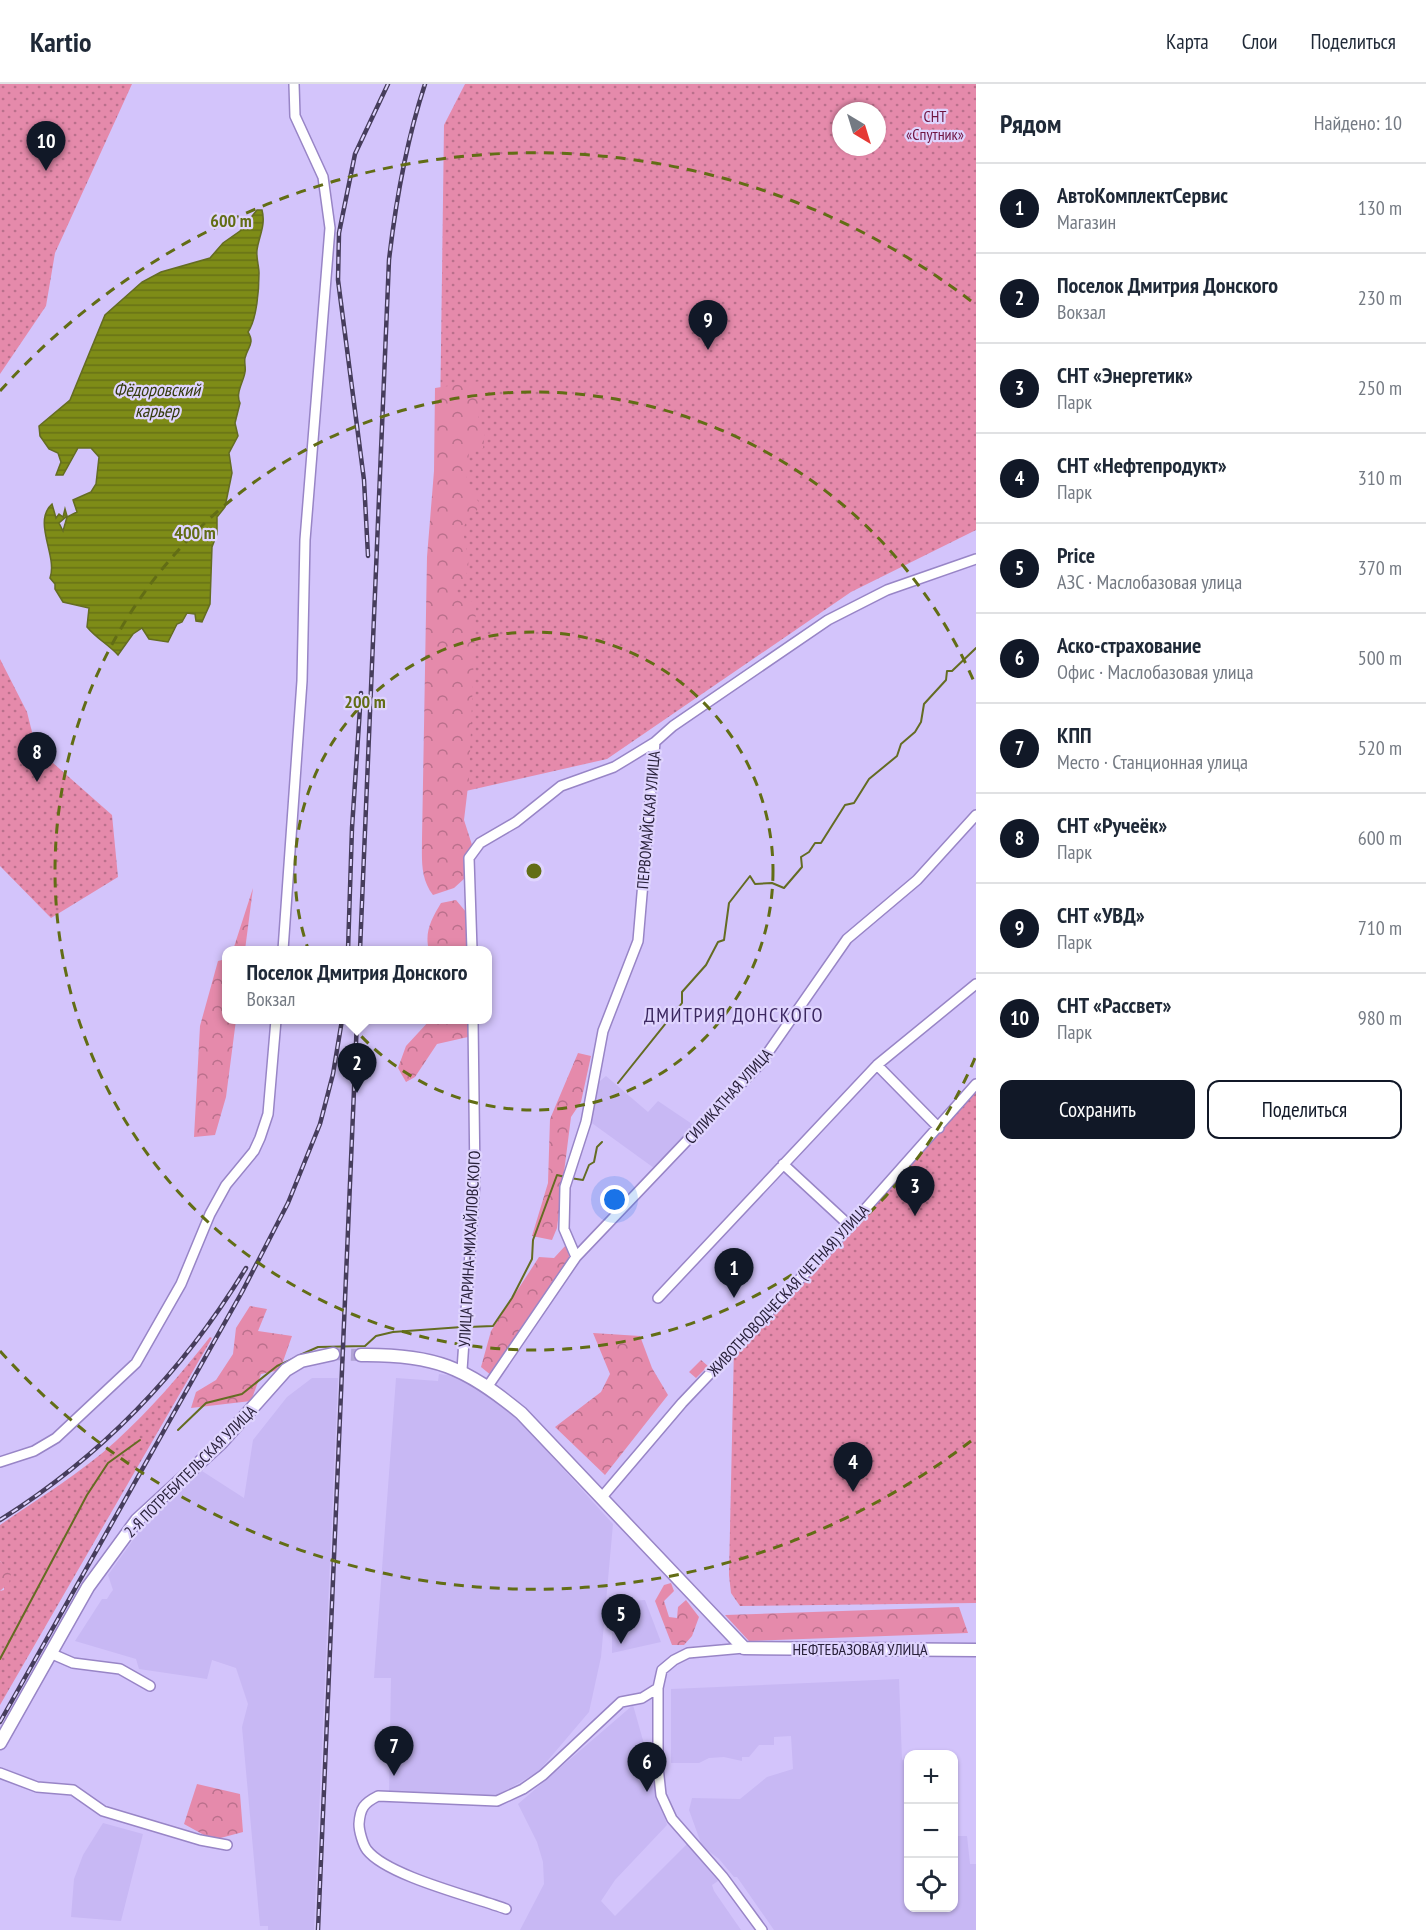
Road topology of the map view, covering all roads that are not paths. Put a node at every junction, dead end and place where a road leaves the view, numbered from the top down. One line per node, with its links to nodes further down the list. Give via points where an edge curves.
1 (294, 84): 5 (street, via 295,116 323,177 330,228 305,540 302,681)
2 (976, 559): 3 (street, ПЕРВОМАЙСКАЯ УЛИЦА, via 887,590 828,620)
3 (655, 742): 6 (street, via 614,766 561,786 516,822 480,843 470,858); 15 (street, ПЕРВОМАЙСКАЯ УЛИЦА, via 638,942 603,1031 586,1122 565,1187 564,1229)
4 (976, 815): 15 (street, СИЛИКАТНАЯ УЛИЦА, via 916,880 847,939 760,1064)
5 (282, 946)
6 (472, 946)
7 (976, 984): 10 (street)
8 (276, 1024): 21 (street, via 268,1114 260,1138 226,1185 181,1284 136,1362 56,1438)
9 (473, 1024): 19 (street, УЛИЦА ГАРИНА-МИХАЙЛОВСКОГО, via 476,1181)
10 (878, 1065): 12 (street); 13 (street)
11 (976, 1084): 12 (street, ЖИВОТНОВОДЧЕСКАЯ (ЧЕТНАЯ) УЛИЦА)
12 (939, 1128): 14 (street, ЖИВОТНОВОДЧЕСКАЯ (ЧЕТНАЯ) УЛИЦА)
13 (783, 1164): 14 (street); 16 (street)
14 (850, 1226): 22 (street, ЖИВОТНОВОДЧЕСКАЯ (ЧЕТНАЯ) УЛИЦА, via 682,1403)
15 (576, 1257): 20 (street, СИЛИКАТНАЯ УЛИЦА)
16 (657, 1298)
17 (333, 1354): 25 (street, 2-Я ПОТРЕБИТЕЛЬСКАЯ УЛИЦА, via 301,1361 286,1370 221,1443 137,1520 88,1587)
18 (361, 1355): 19 (street, via 410,1358)
19 (462, 1370): 20 (street)
20 (488, 1386): 22 (street, via 521,1413)
21 (0, 1462)
22 (602, 1497): 23 (street)
23 (744, 1648): 24 (street, НЕФТЕБАЗОВАЯ УЛИЦА); 27 (street, via 678,1657 662,1670)
24 (976, 1650)
25 (50, 1653): 26 (street, via 73,1663 120,1669); 28 (street, 2-Я ПОТРЕБИТЕЛЬСКАЯ УЛИЦА)
26 (150, 1686)
27 (657, 1689): 31 (street, via 642,1698 621,1702 543,1775 497,1801 378,1796 365,1802 359,1828 367,1850 392,1869); 32 (street, via 658,1767 664,1806)
28 (0, 1743)
29 (0, 1773): 30 (street, via 37,1787 73,1790 103,1810)
30 (227, 1845)
31 (506, 1909)
32 (762, 1930)

